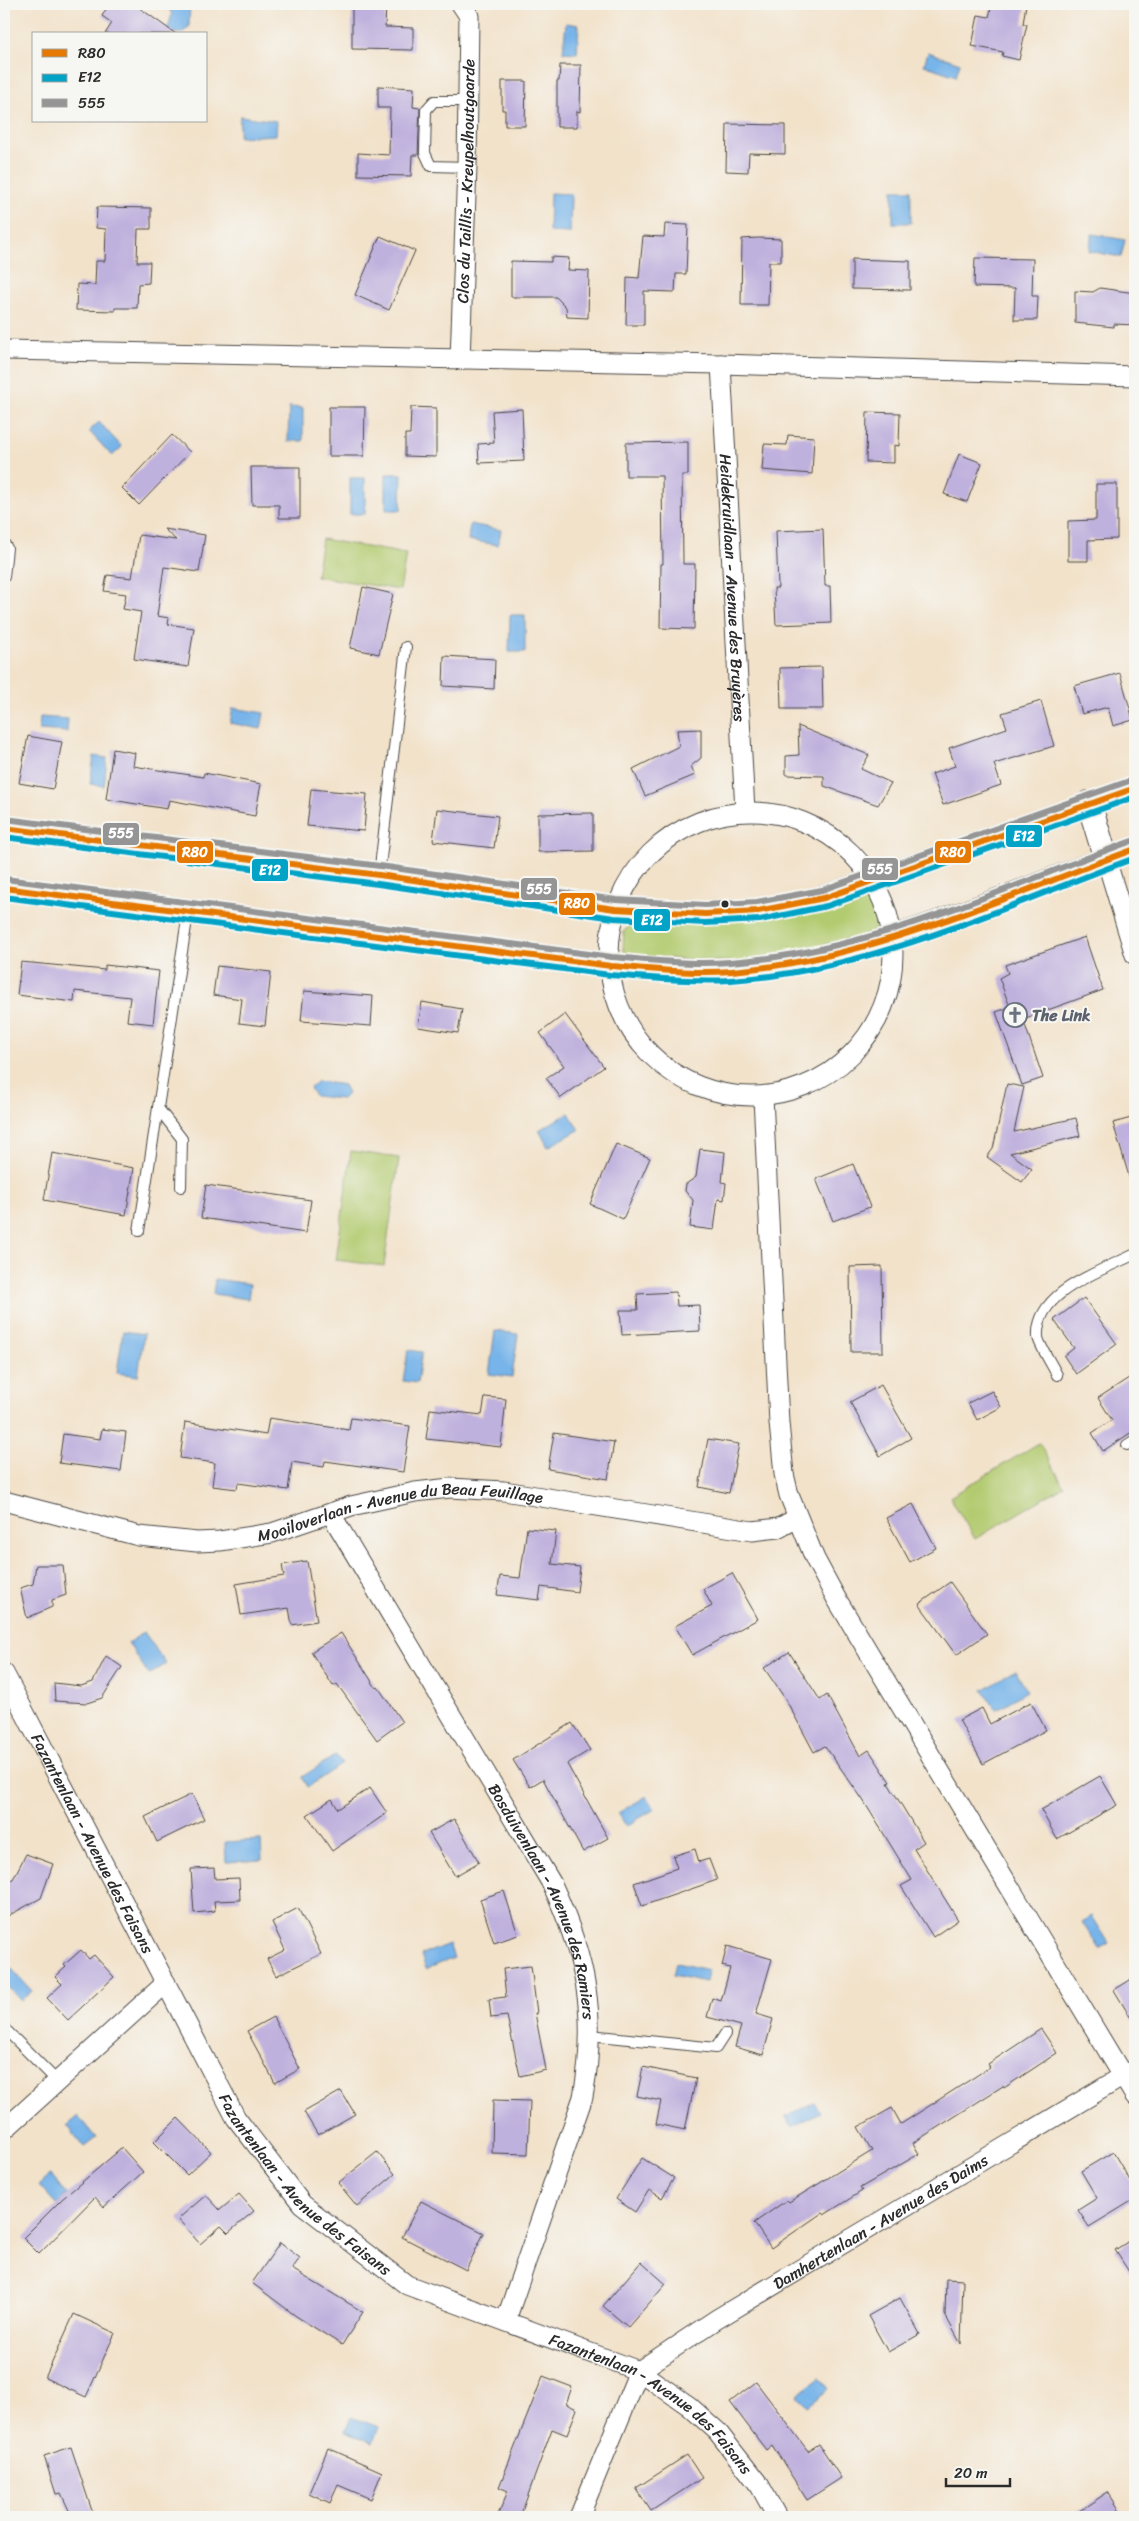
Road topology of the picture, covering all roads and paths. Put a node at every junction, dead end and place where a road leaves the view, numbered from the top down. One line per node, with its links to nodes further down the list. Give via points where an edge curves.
1 (461, 4): 2 (street, Clos du Taillis - Kreupelhoutgaarde, via 469,16)
2 (468, 101): 3 (street, Clos du Taillis - Kreupelhoutgaarde); 3 (lane, via 434,101 426,110 425,153 431,166)
3 (467, 167): 5 (street, Clos du Taillis - Kreupelhoutgaarde)
4 (4, 350): 5 (street)
5 (460, 360): 6 (street)
6 (721, 364): 7 (street); 13 (street, Heidekruidlaan - Avenue des Bruyères)
7 (1135, 376)
8 (4, 543): 9 (lane, via 7,548)
9 (4, 577)
10 (406, 647): 17 (lane)
11 (1135, 788): 12 (street)
12 (1089, 803): 16 (street); 18 (street)
13 (745, 811): 18 (street, via 806,822 838,840); 20 (street, via 695,822 669,836 643,860 616,902)
14 (4, 828): 17 (street)
15 (1135, 849): 16 (street)
16 (1106, 859): 22 (street); 23 (street)
17 (379, 875): 20 (street)
18 (874, 882): 20 (street, via 824,898 758,911 705,914); 22 (street, via 884,907)
19 (4, 888): 21 (street)
20 (615, 909): 24 (street)
21 (188, 912): 24 (street); 26 (lane)
22 (891, 940): 24 (street, via 831,955 731,971); 25 (street, via 891,988 872,1032 849,1059 811,1084)
23 (1135, 956)
24 (611, 966): 25 (street, via 618,1003 632,1032 654,1058 690,1083 736,1097)
25 (763, 1097): 33 (street, via 779,1423 784,1474)
26 (158, 1108): 27 (lane, via 182,1139); 28 (lane)
27 (181, 1186)
28 (139, 1231)
29 (1135, 1254): 30 (lane, via 1061,1291 1043,1312 1038,1338)
30 (1057, 1375)
31 (4, 1501): 32 (street, Mooiloverlaan - Avenue du Beau Feuillage, via 139,1536 182,1541 220,1541 257,1536)
32 (331, 1514): 33 (street, Mooiloverlaan - Avenue du Beau Feuillage, via 351,1506 415,1492 450,1488 504,1491 752,1531 778,1528); 38 (street, Bosduivenlaan - Avenue des Ramiers, via 552,1884 577,1943 584,1974)
33 (797, 1518): 39 (street, via 836,1598)
34 (4, 1673): 35 (street, Fazantenlaan - Avenue des Faisans)
35 (166, 1983): 40 (street); 43 (street, Fazantenlaan - Avenue des Faisans, via 236,2118 302,2204 407,2285)
36 (4, 2028): 40 (lane)
37 (725, 2034): 38 (lane, via 716,2048)
38 (590, 2035): 43 (street, Bosduivenlaan - Avenue des Ramiers, via 589,2066 579,2113)
39 (1129, 2072): 41 (street); 44 (street, Damhertenlaan - Avenue des Daims, via 717,2319)
40 (57, 2081): 42 (street)
41 (1135, 2096)
42 (4, 2130)
43 (506, 2320): 44 (street, Fazantenlaan - Avenue des Faisans)
44 (639, 2372): 45 (street); 46 (street, Fazantenlaan - Avenue des Faisans, via 689,2406 717,2431 760,2486)
45 (578, 2517)
46 (777, 2517)

